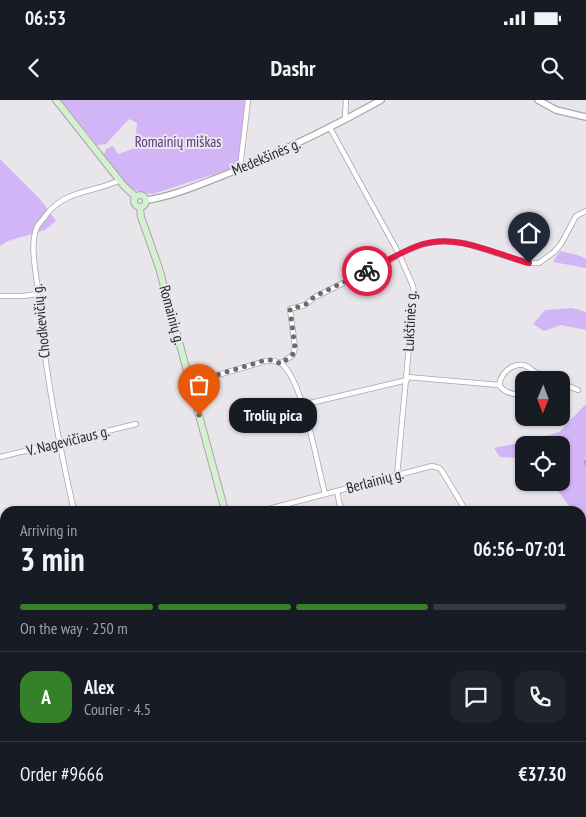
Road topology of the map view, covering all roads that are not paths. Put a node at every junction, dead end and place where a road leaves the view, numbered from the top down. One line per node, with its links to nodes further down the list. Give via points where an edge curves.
1 (56, 100): 10 (main road)
2 (248, 100): 9 (street)
3 (346, 100): 7 (street)
4 (381, 100): 7 (street, Medekšinės g.)
5 (538, 100): 6 (street, via 556,110)
6 (586, 117)
7 (345, 120): 8 (street, Medekšinės g.)
8 (330, 128): 9 (street, Medekšinės g.); 15 (street, Lukštinės g.)
9 (240, 168): 12 (street, Medekšinės g.)
10 (120, 180): 11 (main road); 16 (street, Chodkevičių g., via 67,198 49,210 37,226 34,249)
11 (136, 197): 12 (main road, via 142,196); 13 (main road, via 134,202)
12 (146, 200): 13 (main road)
13 (140, 208): 21 (main road, Romainių g.)
14 (586, 211): 15 (street, via 576,216 561,244 539,263 529,263 464,243 440,241)
15 (399, 254): 18 (street, via 315,296 305,305 290,309 295,348); 20 (street, Lukštinės g., via 414,293)
16 (38, 294): 17 (street); 28 (street, Chodkevičių g.)
17 (0, 296)
18 (281, 364): 21 (street, via 266,360); 26 (street, via 294,383)
19 (533, 371): 22 (street, via 529,367 512,366)
20 (407, 378): 22 (street); 26 (street); 30 (street, Lukštinės g.)
21 (190, 383): 34 (main road, Romainių g.)
22 (499, 384): 25 (street)
23 (570, 387): 24 (street)
24 (578, 390)
25 (515, 395)
26 (302, 405): 32 (street)
27 (136, 424): 28 (street, V. Nagevičiaus g.)
28 (58, 443): 29 (street, V. Nagevičiaus g.); 33 (street, Chodkevičių g.)
29 (0, 458)
30 (397, 475): 31 (street, Berlainių g.); 37 (street, Berlainių g., via 427,467 439,468)
31 (337, 491): 32 (street, Berlainių g.); 36 (street)
32 (325, 494): 35 (street, Berlainių g.)
33 (73, 506)
34 (224, 506)
35 (280, 506)
36 (340, 506)
37 (463, 506)

